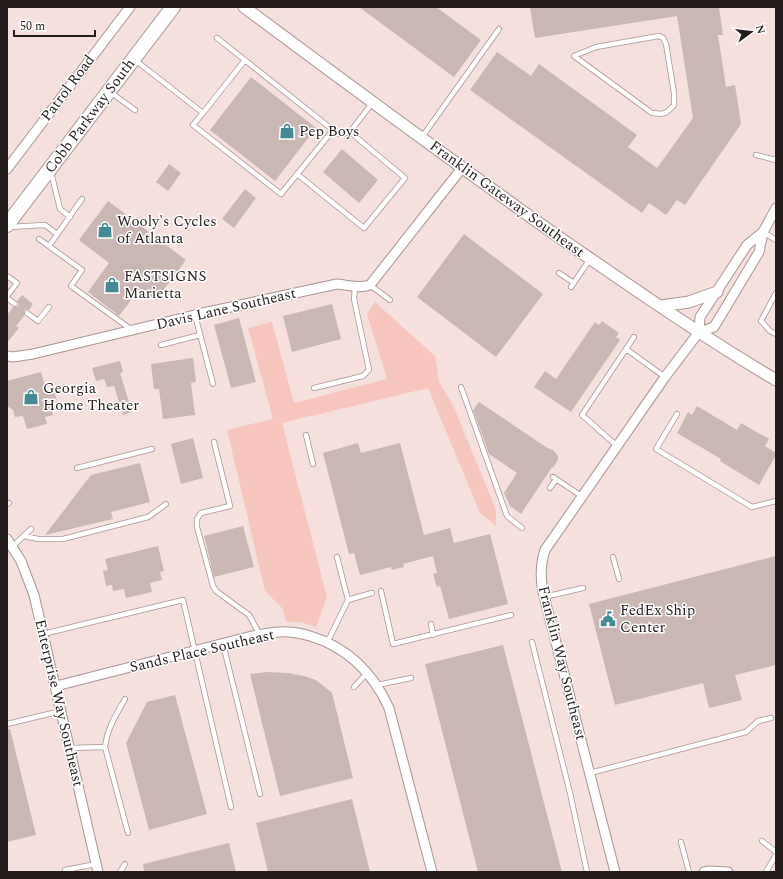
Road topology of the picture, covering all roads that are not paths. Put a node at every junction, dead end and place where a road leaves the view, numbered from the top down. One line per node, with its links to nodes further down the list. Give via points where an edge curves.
1 (130, 7): 19 (street, Patrol Road)
2 (173, 7): 7 (main road, Cobb Parkway South)
3 (244, 7): 10 (street, Franklin Gateway Southeast)
4 (499, 29): 15 (lane)
5 (217, 38): 8 (lane)
6 (596, 47): 6 (lane, via 574,56 652,113 667,113 674,105 663,38 651,37)
7 (134, 59): 9 (main road, Cobb Parkway South); 12 (lane)
8 (244, 60): 12 (lane); 13 (lane)
9 (109, 91): 11 (lane); 20 (main road, Cobb Parkway South)
10 (373, 102): 14 (lane); 15 (street, Franklin Gateway Southeast)
11 (134, 110)
12 (203, 113): 21 (lane, via 194,125 281,194)
13 (333, 130): 14 (lane, via 338,134); 21 (lane)
14 (350, 132): 21 (lane, via 405,178 364,228)
15 (421, 137): 18 (street, Franklin Gateway Southeast)
16 (756, 155): 17 (lane)
17 (776, 160)
18 (462, 168): 31 (street, Franklin Gateway Southeast); 34 (street)
19 (7, 169)
20 (50, 169): 24 (lane, via 60,209); 25 (main road, Cobb Parkway South)
21 (297, 174)
22 (82, 199): 24 (lane)
23 (776, 208): 26 (street)
24 (70, 217): 27 (lane)
25 (7, 226): 27 (lane, via 45,225)
26 (763, 232): 29 (lane); 36 (street, via 747,245); 46 (street, via 759,252 714,327)
27 (58, 234): 30 (lane)
28 (39, 239): 30 (lane)
29 (776, 240)
30 (49, 246): 45 (lane, via 82,270 71,286)
31 (590, 259): 32 (lane, via 572,285); 41 (street, Franklin Gateway Southeast)
32 (559, 273)
33 (7, 276): 38 (lane, via 17,283)
34 (370, 285): 35 (street, Davis Lane Southeast); 39 (lane)
35 (355, 287): 44 (street, Davis Lane Southeast, via 337,284); 57 (lane, via 354,299 369,370 364,376)
36 (717, 292): 41 (street, via 689,302); 46 (street, via 700,317)
37 (776, 293): 47 (lane, via 761,321)
38 (7, 297): 40 (lane)
39 (390, 300)
40 (15, 304)
41 (661, 306): 46 (street, Franklin Gateway Southeast)
42 (49, 307): 43 (lane, via 38,321)
43 (27, 313)
44 (195, 315): 45 (street, Davis Lane Southeast); 48 (lane)
45 (132, 330): 52 (street, Davis Lane Southeast, via 33,354)
46 (699, 332): 53 (street, Franklin Way Southeast); 54 (street, Franklin Gateway Southeast)
47 (776, 334)
48 (200, 335): 50 (lane); 55 (lane)
49 (634, 337): 51 (lane)
50 (161, 345)
51 (626, 349): 53 (lane); 61 (lane, via 582,415)
52 (7, 356)
53 (665, 377): 61 (street, Franklin Way Southeast)
54 (776, 380)
55 (213, 384)
56 (461, 387): 69 (lane, via 507,516)
57 (314, 388)
58 (676, 414): 67 (lane, via 656,449 752,507)
59 (306, 435): 63 (lane)
60 (214, 442): 84 (lane, via 230,506 201,513 197,519 197,527 213,586 216,591 250,615)
61 (617, 446): 66 (street, Franklin Way Southeast)
62 (152, 449): 64 (lane)
63 (313, 464)
64 (76, 468)
65 (550, 488): 66 (lane, via 555,478)
66 (583, 497): 79 (street, Franklin Way Southeast, via 545,550 540,580)
67 (776, 501)
68 (166, 504): 71 (lane, via 148,517 63,539)
69 (522, 528)
70 (31, 529): 71 (lane)
71 (24, 536): 72 (lane)
72 (10, 543): 83 (street, Enterprise Way Southeast, via 28,576)
73 (337, 557): 80 (lane)
74 (613, 557): 75 (lane)
75 (619, 579)
76 (583, 588): 79 (lane)
77 (382, 591): 85 (lane, via 394,644)
78 (372, 594): 80 (lane)
79 (544, 597): 101 (street, Franklin Way Southeast)
80 (348, 600): 87 (lane)
81 (511, 615): 85 (lane)
82 (431, 624): 85 (lane)
83 (44, 634): 89 (lane, via 183,600); 93 (street, Enterprise Way Southeast)
84 (260, 635): 87 (street, Sands Place Southeast, via 289,632); 88 (street, Sands Place Southeast)
85 (433, 635)
86 (532, 642): 113 (lane)
87 (327, 643): 90 (street, Sands Place Southeast, via 361,665)
88 (223, 644): 89 (street, Sands Place Southeast); 102 (lane)
89 (195, 651): 93 (street, Sands Place Southeast); 103 (lane)
90 (367, 672): 92 (street, Sands Place Southeast); 94 (lane)
91 (411, 678): 92 (lane)
92 (377, 685): 112 (street, Sands Place Southeast, via 389,708)
93 (56, 686): 96 (street, Enterprise Way Southeast)
94 (354, 687)
95 (125, 699): 99 (lane, via 106,736)
96 (61, 711): 98 (lane); 100 (street, Enterprise Way Southeast)
97 (771, 718): 101 (lane, via 758,721 746,732)
98 (7, 724)
99 (105, 747): 100 (lane); 104 (lane)
100 (70, 748): 109 (street, Enterprise Way Southeast)
101 (590, 773): 114 (street, Franklin Way Southeast)
102 (260, 794)
103 (231, 807)
104 (128, 833)
105 (762, 841): 107 (lane)
106 (681, 842): 115 (lane)
107 (776, 854): 118 (lane)
108 (125, 864): 111 (lane)
109 (97, 868): 110 (lane)
110 (65, 870)
111 (120, 872)
112 (432, 872)
113 (587, 872)
114 (615, 872)
115 (689, 872)
116 (704, 872): 117 (street)
117 (728, 872)
118 (766, 872)

